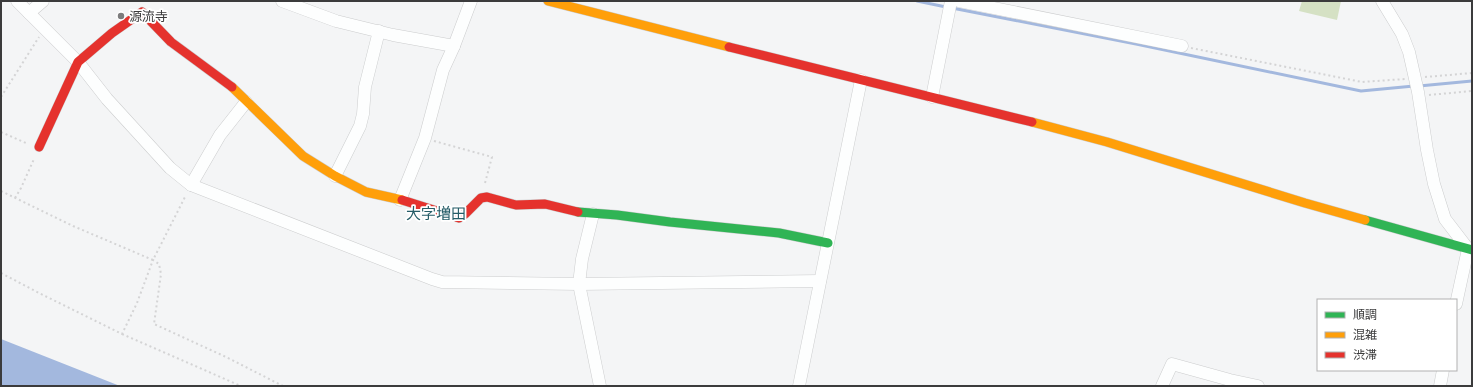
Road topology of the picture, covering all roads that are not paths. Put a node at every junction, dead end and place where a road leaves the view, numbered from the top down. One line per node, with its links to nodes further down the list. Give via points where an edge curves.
1 (16, 1): 9 (street)
2 (43, 1): 9 (street)
3 (282, 1): 10 (street, via 336,21)
4 (471, 1): 11 (street)
5 (548, 1): 14 (street)
6 (951, 1): 15 (street)
7 (959, 1): 12 (street)
8 (1382, 1): 23 (street, via 1402,34 1409,52 1419,94 1434,184 1446,219)
9 (29, 13): 13 (street)
10 (379, 31): 11 (street); 18 (street, via 365,87 360,126)
11 (454, 46): 20 (street, via 443,70 425,138)
12 (1182, 46)
13 (78, 62): 16 (street, via 142,12 171,42 230,85); 17 (street); 19 (street, via 107,99 170,168)
14 (861, 80): 15 (street); 22 (street)
15 (932, 96): 23 (street, via 1107,142)
16 (246, 102): 18 (street, via 303,156); 19 (street, via 220,135)
17 (39, 147)
18 (335, 176): 20 (street, via 366,192)
19 (191, 185): 25 (street, via 442,282)
20 (400, 200): 21 (street, via 459,218 481,198 493,198 516,205 545,204)
21 (593, 214): 22 (street, via 779,233); 25 (street)
22 (828, 243): 24 (street)
23 (1470, 250): 26 (street)
24 (820, 281): 25 (street); 30 (street)
25 (579, 284): 29 (street)
26 (1457, 300)
27 (1443, 371): 33 (street)
28 (1229, 383): 31 (street, via 1172,364); 32 (street)
29 (600, 386)
30 (799, 386)
31 (1162, 386)
32 (1258, 386)
33 (1440, 386)

